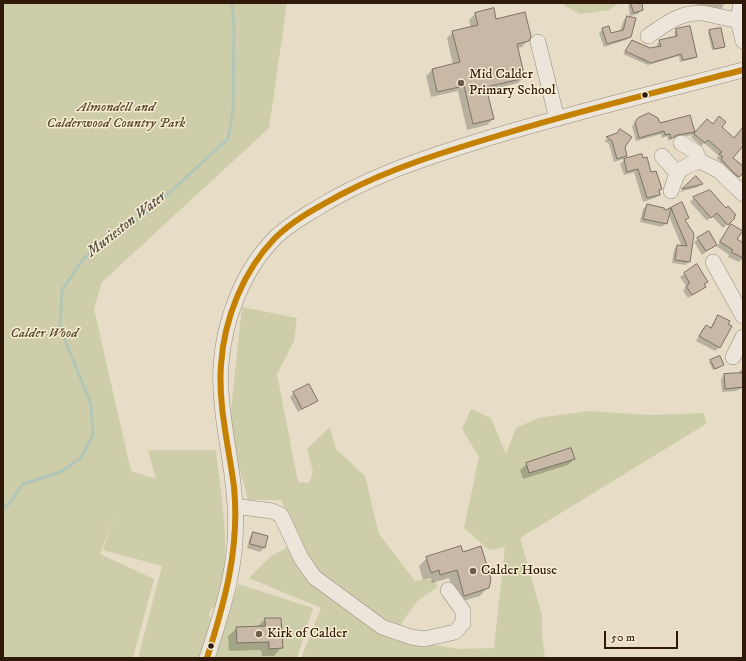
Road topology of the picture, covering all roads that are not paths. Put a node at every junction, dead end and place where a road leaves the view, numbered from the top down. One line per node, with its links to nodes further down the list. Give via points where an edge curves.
1 (741, 3): 2 (street)
2 (738, 20): 3 (street, via 702,13 687,13); 4 (street)
3 (648, 36)
4 (743, 41)
5 (538, 42): 7 (street)
6 (743, 70): 7 (street)
7 (557, 118): 18 (street, via 427,157 384,173 328,201 276,236 257,259 239,292 228,324 221,364 221,403)
8 (681, 143): 10 (street, via 696,152)
9 (662, 156): 11 (street)
10 (700, 161): 11 (street, via 687,165); 12 (street, via 718,170)
11 (677, 173): 13 (street)
12 (741, 189)
13 (671, 191)
14 (713, 262): 15 (street, via 725,275)
15 (743, 316)
16 (743, 337): 17 (street)
17 (733, 357)
18 (235, 506): 19 (street, via 272,510 281,515 301,558 314,577 382,627 424,639 455,632 463,623 463,611); 20 (street, via 234,556 230,583)
19 (448, 590)
20 (207, 658)

